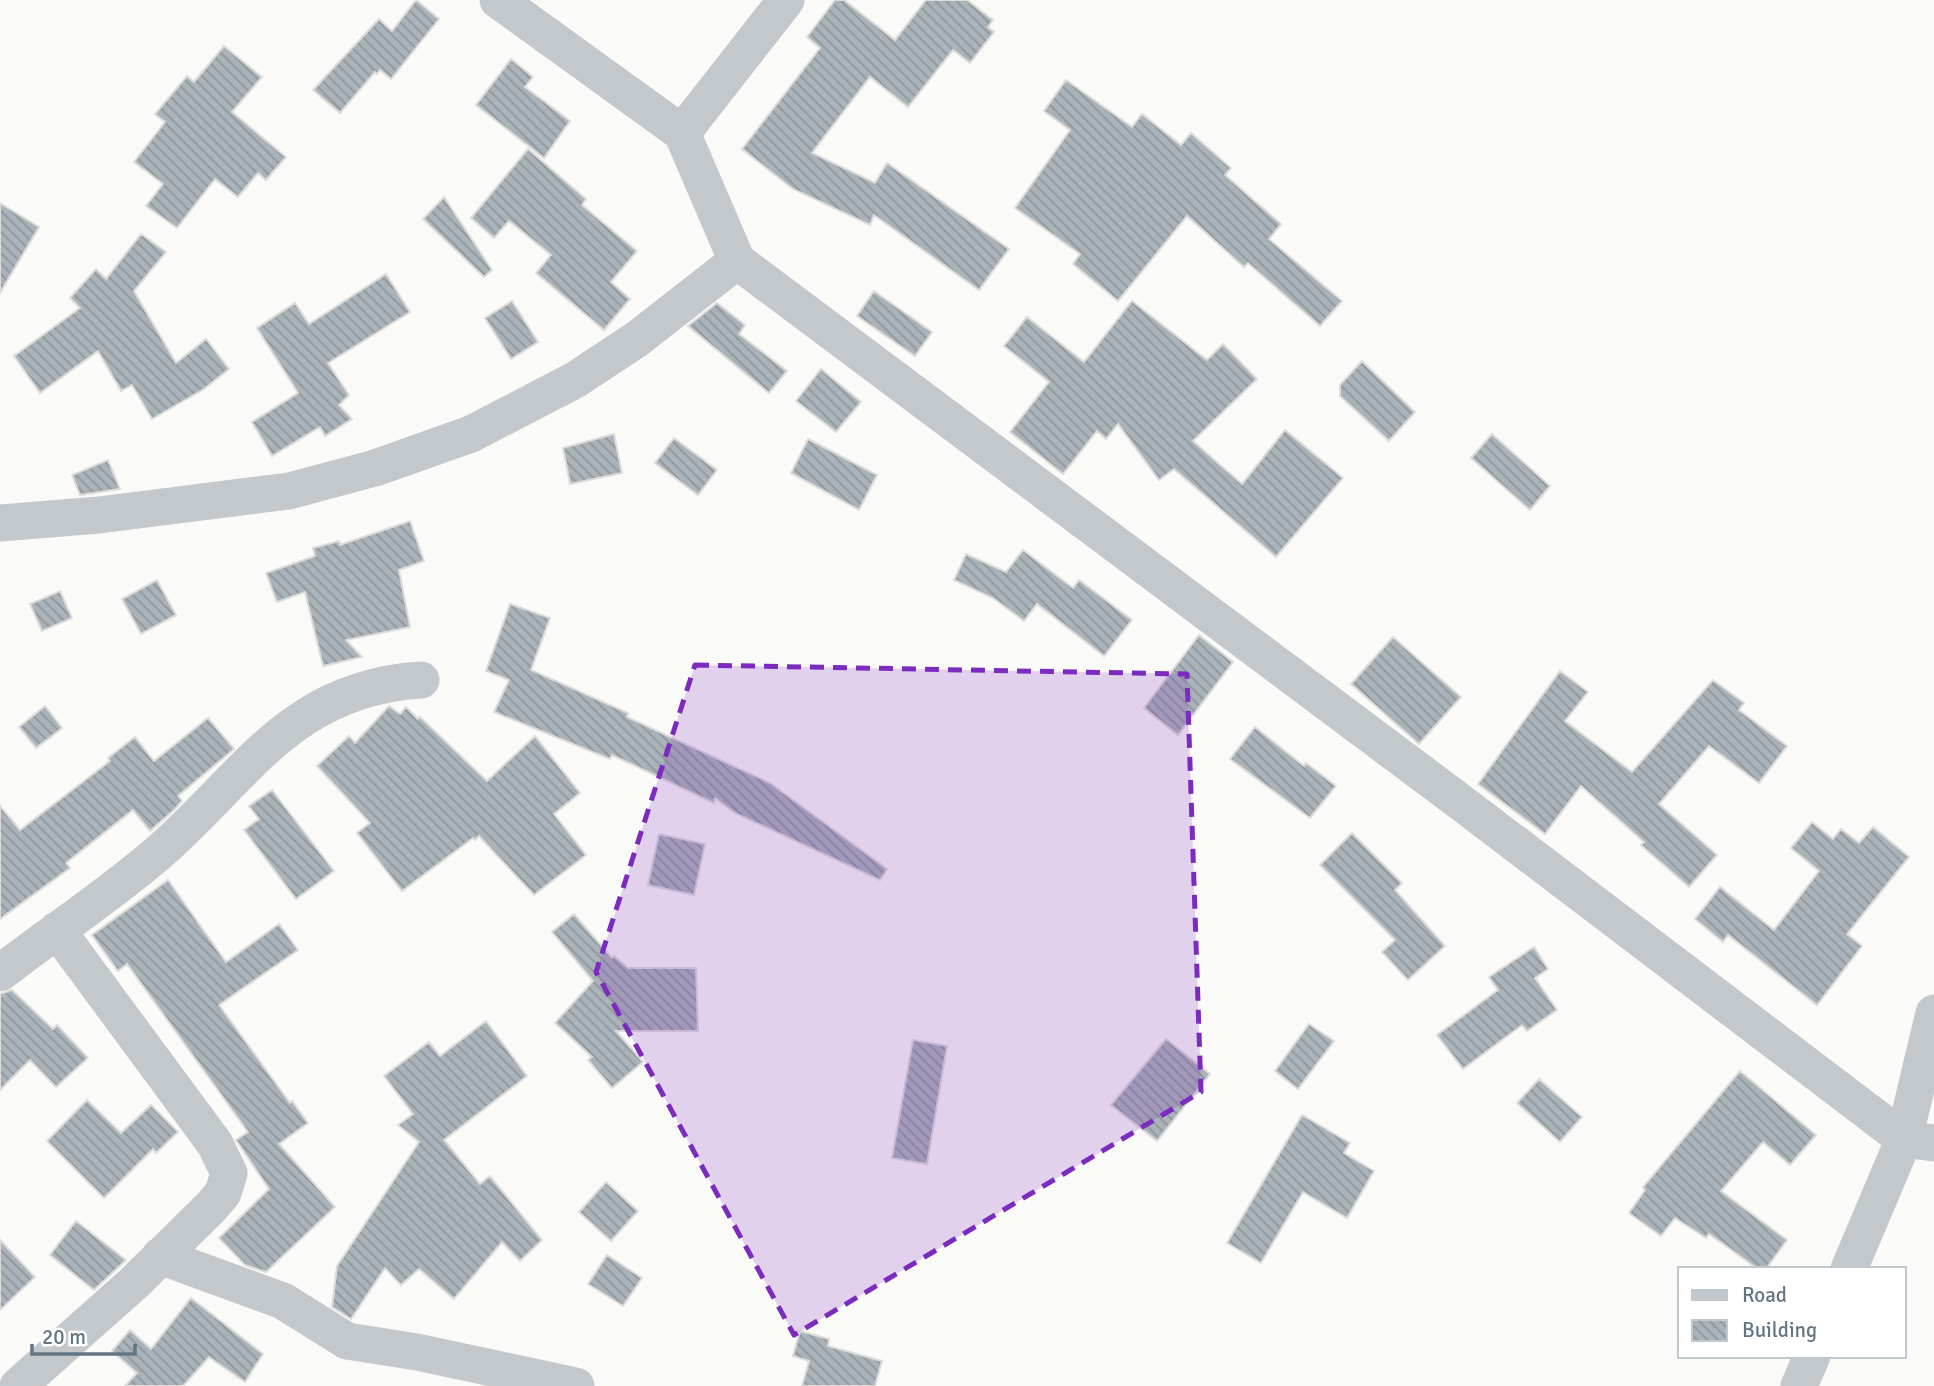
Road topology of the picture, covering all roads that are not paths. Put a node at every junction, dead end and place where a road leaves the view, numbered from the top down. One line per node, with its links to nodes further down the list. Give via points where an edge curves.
1 (498, 0): 3 (street)
2 (786, 0): 3 (street)
3 (682, 133): 4 (street)
4 (737, 261): 5 (street, via 637,339 575,380 459,439 289,491); 10 (street)
5 (0, 523)
6 (421, 680): 7 (street, via 360,689 321,706 246,765 150,860)
7 (57, 930): 8 (street); 11 (street, via 215,1144 229,1173 223,1193)
8 (0, 973)
9 (1934, 1013): 10 (street)
10 (1919, 1141): 12 (street)
11 (160, 1256): 14 (street); 15 (street, via 282,1301 347,1341)
12 (1850, 1267)
13 (1811, 1358): 16 (street)
14 (18, 1386)
15 (576, 1386)
16 (1799, 1386)

